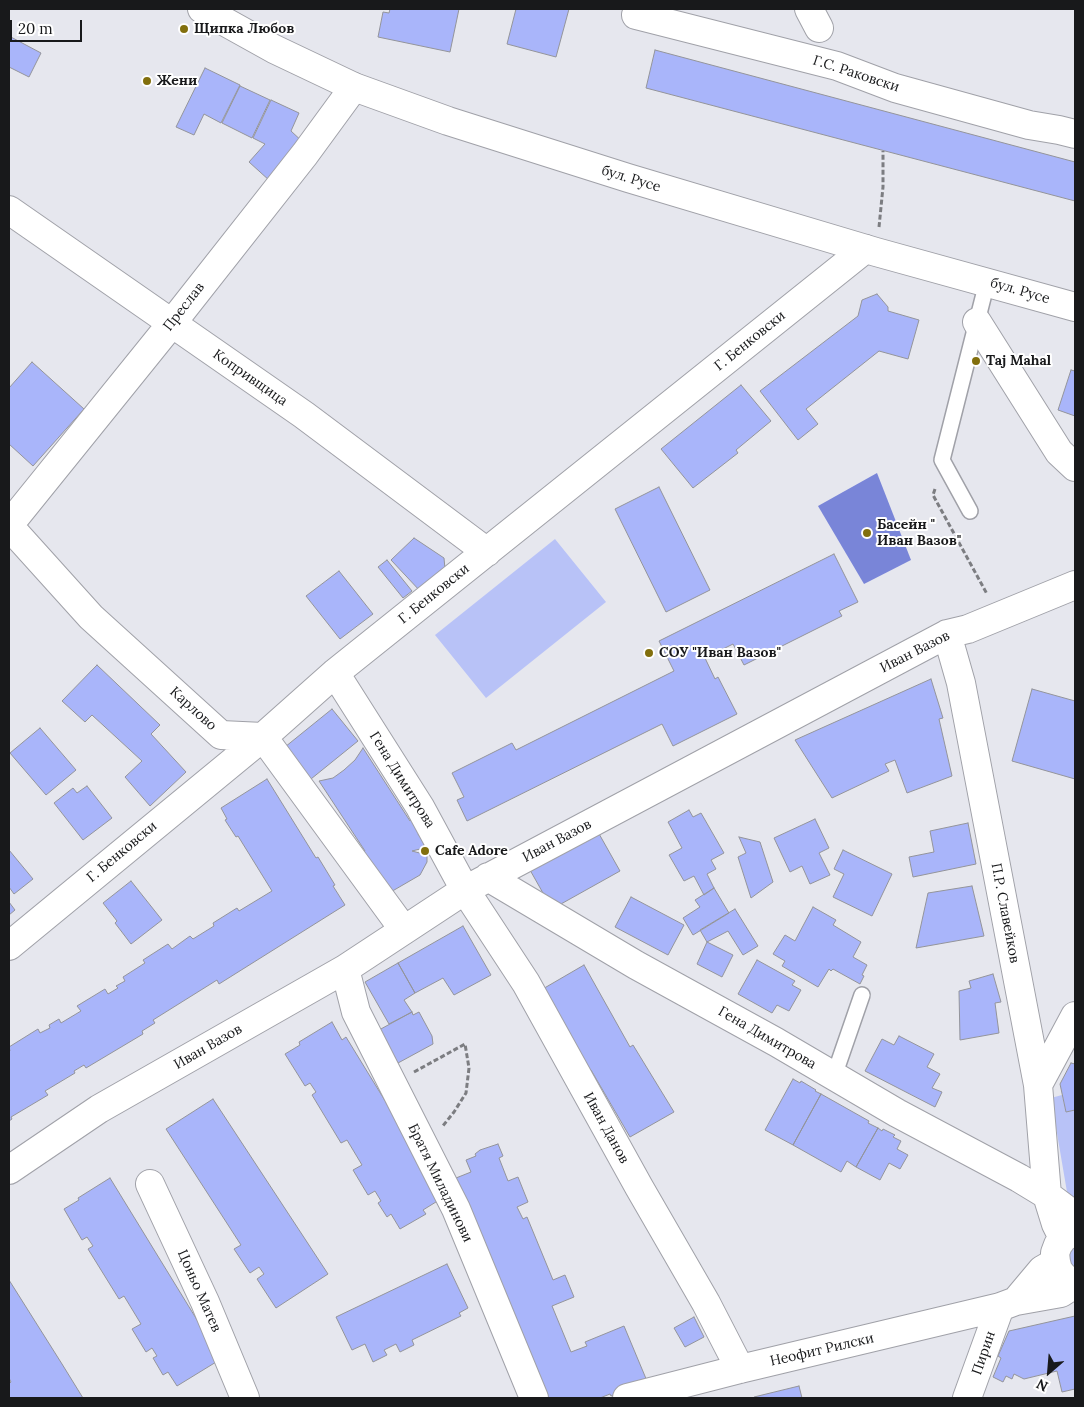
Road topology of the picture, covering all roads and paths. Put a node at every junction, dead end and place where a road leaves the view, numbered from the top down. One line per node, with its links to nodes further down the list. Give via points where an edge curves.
1 (202, 9): 3 (street, бул. Русе, via 274,49)
2 (636, 15): 4 (street, Г.С. Раковски, via 837,66 905,90 1029,125)
3 (354, 87): 7 (street, бул. Русе, via 448,121); 11 (street, Преслав)
4 (1075, 134)
5 (883, 151): 7 (path, via 883,187)
6 (9, 210): 11 (street, Копривщица)
7 (871, 251): 8 (street, бул. Русе); 16 (street, Г. Бенковски)
8 (987, 282): 9 (street, бул. Русе); 10 (lane)
9 (1075, 307)
10 (977, 322): 12 (lane); 13 (street)
11 (172, 323): 15 (street, Преслав); 16 (street, Копривщица, via 304,415)
12 (942, 460): 14 (lane); 18 (path, via 933,494)
13 (1067, 460)
14 (970, 510)
15 (9, 525): 21 (street, Карлово, via 91,617 221,734)
16 (487, 552): 20 (street, Г. Бенковски)
17 (1075, 584): 18 (street, Иван Вазов)
18 (1000, 616): 19 (street, Иван Вазов)
19 (947, 634): 22 (street, Иван Вазов); 30 (street, П.Р. Славейков, via 961,683)
20 (335, 673): 21 (street, Г. Бенковски); 22 (street, Гена Димитрова, via 420,807)
21 (263, 736): 23 (street); 24 (street, Г. Бенковски)
22 (476, 884): 23 (street, Иван Вазов); 28 (street, Гена Димитрова, via 636,965); 38 (street, Иван Данов, via 526,983)
23 (404, 930): 25 (street, Иван Вазов)
24 (9, 946)
25 (345, 968): 29 (street, Братя Миладинови, via 356,1012); 32 (street, Иван Вазов, via 99,1109)
26 (862, 995): 28 (lane)
27 (1075, 1016): 30 (street)
28 (834, 1076): 34 (street, Гена Димитрова)
29 (390, 1080): 31 (street, Братя Миладинови); 31 (path, via 404,1077 465,1044 469,1068 466,1093)
30 (1038, 1085): 34 (street, П.Р. Славейков)
31 (424, 1148): 40 (street, Братя Миладинови, via 456,1209)
32 (9, 1170)
33 (150, 1184): 39 (street, Цоньо Матев)
34 (1047, 1195): 35 (street, via 1056,1224)
35 (1067, 1238): 36 (street, via 1058,1270); 37 (street, via 1042,1270)
36 (1075, 1284): 37 (street, Неофит Рилски, via 1061,1293)
37 (1008, 1304): 38 (street, Неофит Рилски); 42 (street, Пирин)
38 (740, 1369): 41 (street, Неофит Рилски)
39 (245, 1398)
40 (534, 1398)
41 (628, 1398)
42 (968, 1398)

